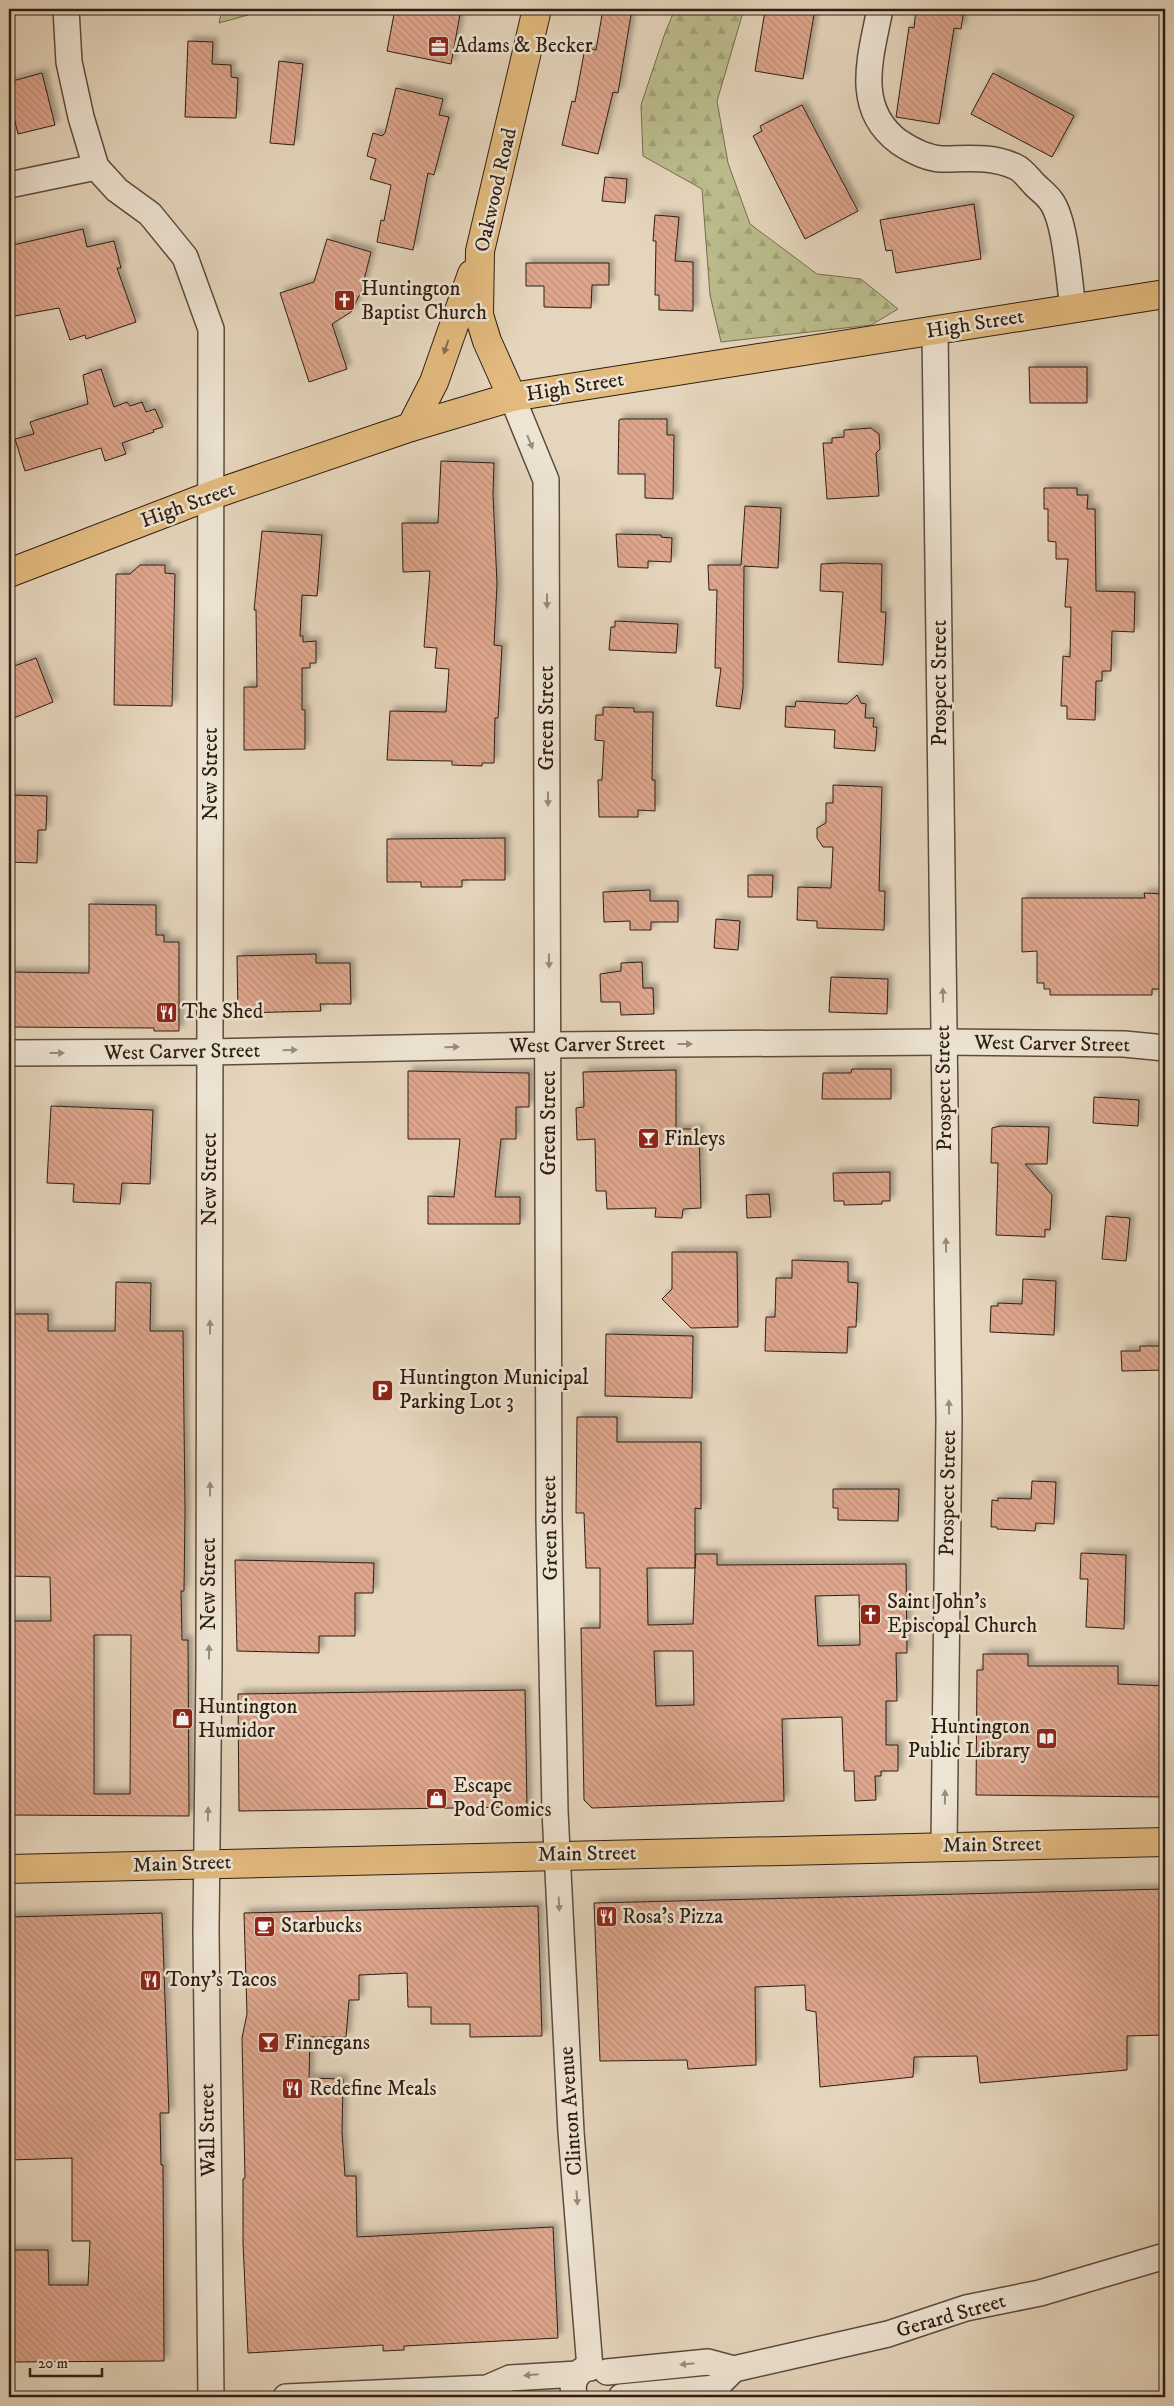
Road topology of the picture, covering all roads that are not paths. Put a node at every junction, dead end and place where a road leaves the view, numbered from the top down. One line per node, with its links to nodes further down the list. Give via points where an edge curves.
1 (66, 9): 4 (street, via 69,62)
2 (538, 9): 6 (main road, Oakwood Road)
3 (880, 9): 8 (street, via 868,67 869,94 875,116 890,135 912,151 939,159 972,157 1017,167 1052,201 1062,227)
4 (96, 167): 5 (street); 12 (street, New Street, via 117,190 150,214 185,257 211,329)
5 (9, 185)
6 (480, 251): 10 (main road, Oakwood Road, via 479,315); 11 (main road, one-way to 11, via 434,382)
7 (1165, 294): 8 (main road, High Street)
8 (1073, 308): 9 (main road, High Street)
9 (935, 331): 10 (main road, High Street); 14 (street, Prospect Street, one-way to 9)
10 (512, 397): 11 (main road, High Street); 15 (street, Green Street, one-way to 15, via 546,480)
11 (411, 427): 12 (main road, High Street)
12 (212, 495): 13 (main road, High Street); 17 (street, New Street)
13 (9, 573)
14 (943, 1042): 15 (street, West Carver Street, one-way to 14); 16 (street, West Carver Street, via 1124,1044); 20 (street, Prospect Street, one-way to 14, via 949,1419)
15 (549, 1045): 17 (street, West Carver Street, one-way to 15); 21 (street, Green Street, via 550,1519)
16 (1165, 1048)
17 (210, 1052): 18 (street, West Carver Street, one-way to 17); 22 (street, New Street, one-way to 17)
18 (9, 1053)
19 (1165, 1842): 20 (main road, Main Street)
20 (944, 1846): 21 (main road, Main Street)
21 (556, 1855): 22 (main road, Main Street); 26 (street, Clinton Avenue, one-way to 26)
22 (208, 1863): 23 (main road, Main Street); 28 (street, Wall Street)
23 (9, 1869)
24 (1165, 2256): 25 (street, Gerard Street, via 1040,2293 966,2308 888,2334)
25 (734, 2369): 26 (street, Gerard Street, one-way to 26, via 708,2362); 31 (street, via 715,2388)
26 (588, 2378): 27 (street, Gerard Street, one-way to 27, via 510,2378); 30 (street, Clinton Avenue, via 614,2383)
27 (492, 2393): 29 (street, Gerard Street)
28 (211, 2397)
29 (286, 2397)
30 (613, 2397)
31 (621, 2397)

